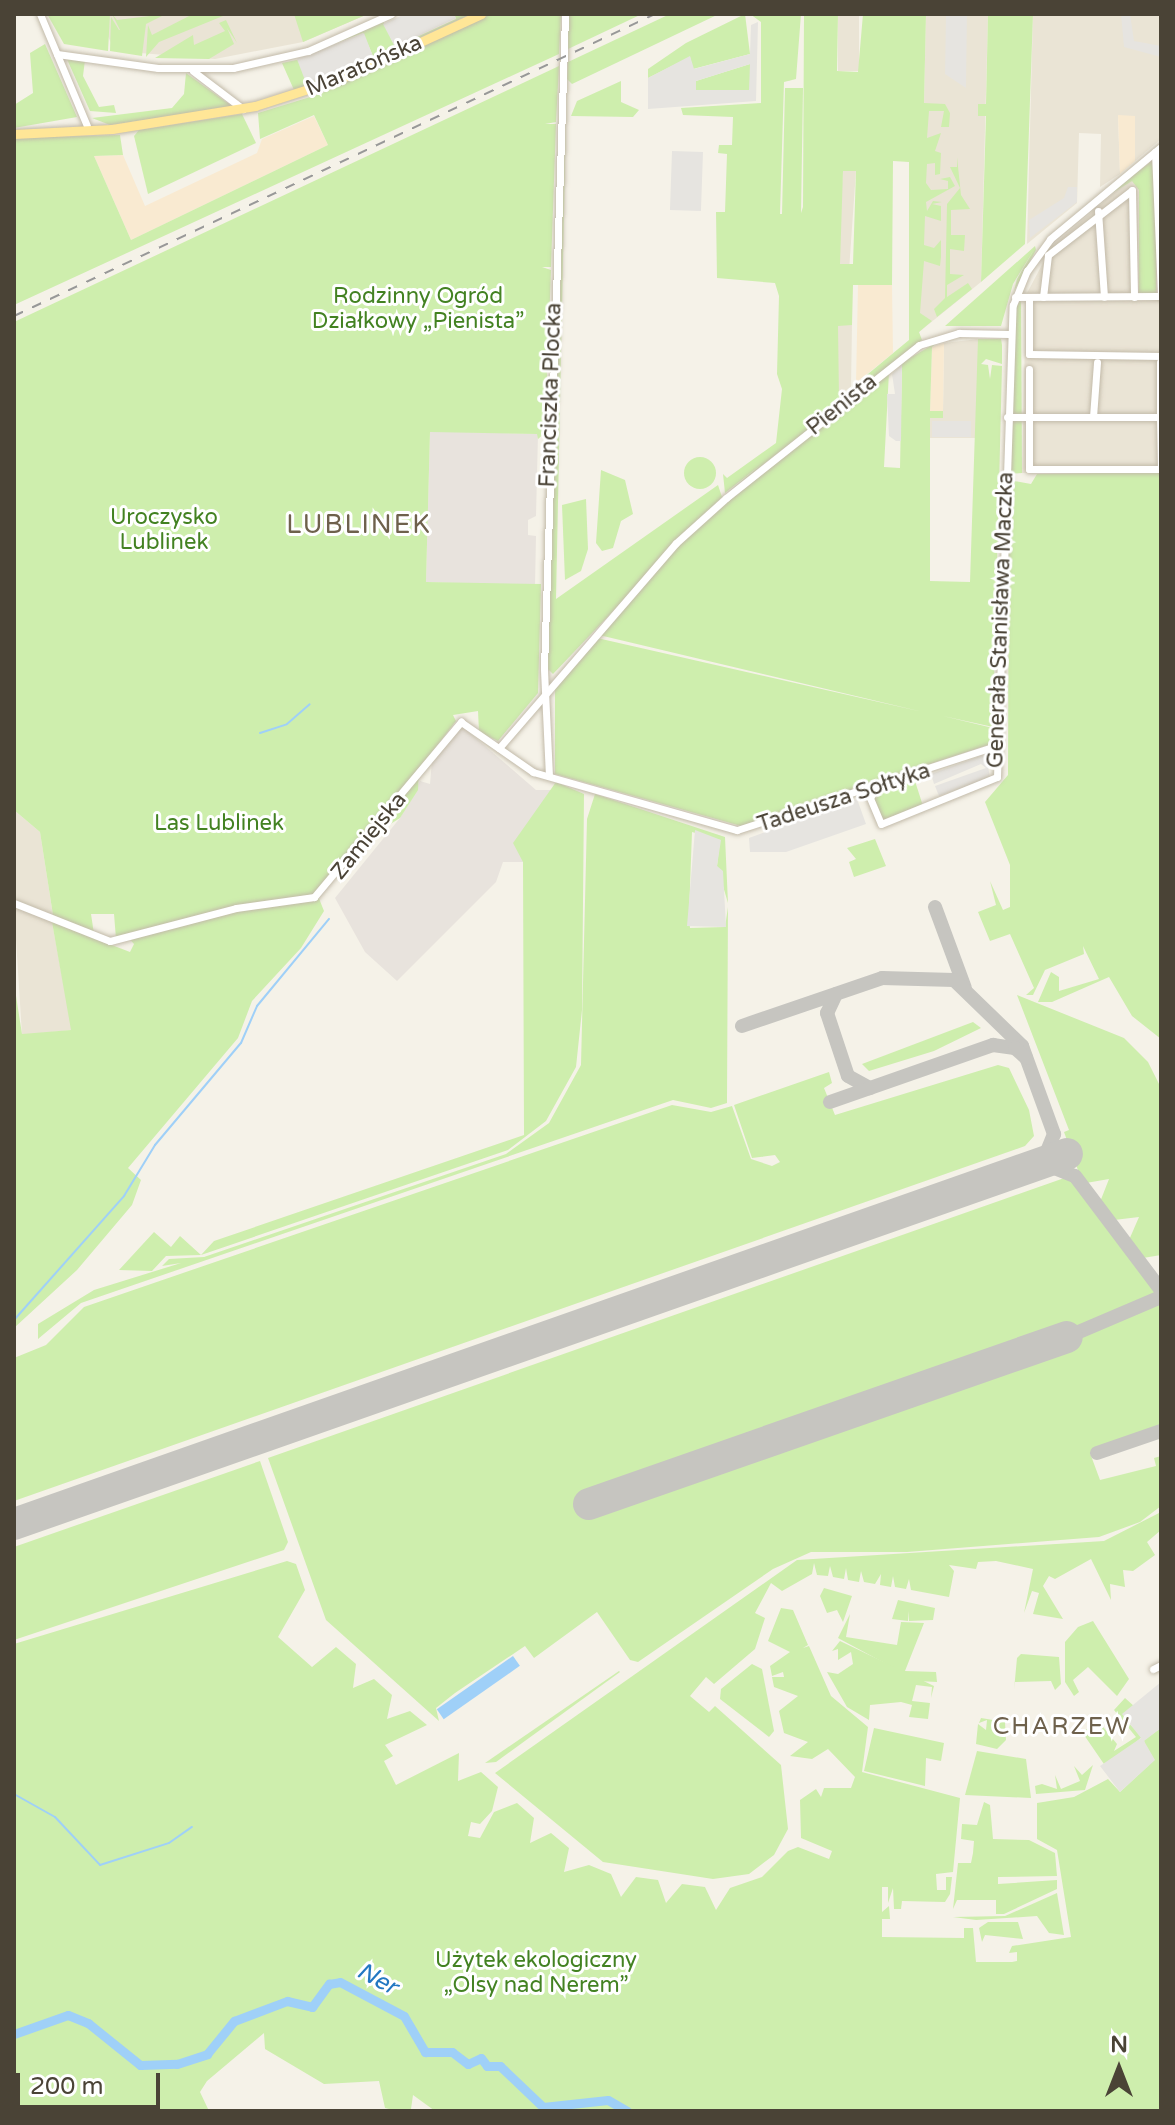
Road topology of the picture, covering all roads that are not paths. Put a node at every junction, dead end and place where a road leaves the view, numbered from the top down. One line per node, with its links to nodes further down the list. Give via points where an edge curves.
1 (40, 14): 5 (street)
2 (391, 14): 7 (street, Maratońska, via 294,55)
3 (481, 14): 9 (main road, Maratońska, via 342,78)
4 (565, 14): 30 (street, Franciszka Plocka)
5 (57, 54): 6 (street, Maratońska); 10 (street)
6 (191, 69): 7 (street, Maratońska); 8 (street)
7 (221, 69): 8 (street)
8 (214, 88): 9 (street)
9 (243, 109): 10 (main road, Maratońska, via 112,129)
10 (87, 126): 11 (main road, Maratońska)
11 (14, 134)
12 (1158, 150): 13 (street); 16 (street)
13 (1092, 203): 14 (street); 17 (street, via 1042,249)
14 (1099, 213): 15 (street, via 1135,192); 19 (street, via 1048,255); 20 (street)
15 (1136, 296): 16 (street); 20 (street); 21 (street)
16 (1159, 296)
17 (1015, 297): 18 (street); 22 (street)
18 (1029, 297): 19 (street); 23 (street, via 1029,354)
19 (1043, 297): 20 (street, via 1064,302)
20 (1104, 297)
21 (1137, 306)
22 (1009, 334): 26 (street, Generała Stanisława Maczka); 30 (street, Pienista, via 950,335 900,358 693,525)
23 (1160, 359): 29 (street)
24 (1097, 362): 28 (street)
25 (1029, 369): 27 (street)
26 (1007, 417): 27 (street); 33 (street, Generała Stanisława Maczka)
27 (1029, 417): 28 (street); 29 (street, via 1029,469 1161,469)
28 (1093, 417): 29 (street)
29 (1160, 417)
30 (548, 689): 31 (street, Pienista); 32 (street, Franciszka Plocka)
31 (530, 710): 32 (street); 34 (street, Pienista)
32 (549, 718): 35 (street, Franciszka Plocka)
33 (999, 745): 36 (street, Tadeusza Sołtyka); 38 (street, Generała Stanisława Maczka, via 998,774 991,785 879,824)
34 (499, 748): 35 (street, Zamiejska, via 529,771); 39 (street, Zamiejska, via 460,722 314,897 236,908 115,941)
35 (549, 776): 37 (street, Tadeusza Sołtyka, via 737,830)
36 (880, 785): 37 (street, Tadeusza Sołtyka); 38 (street)
37 (856, 792): 38 (street)
38 (870, 796)
39 (14, 903)

